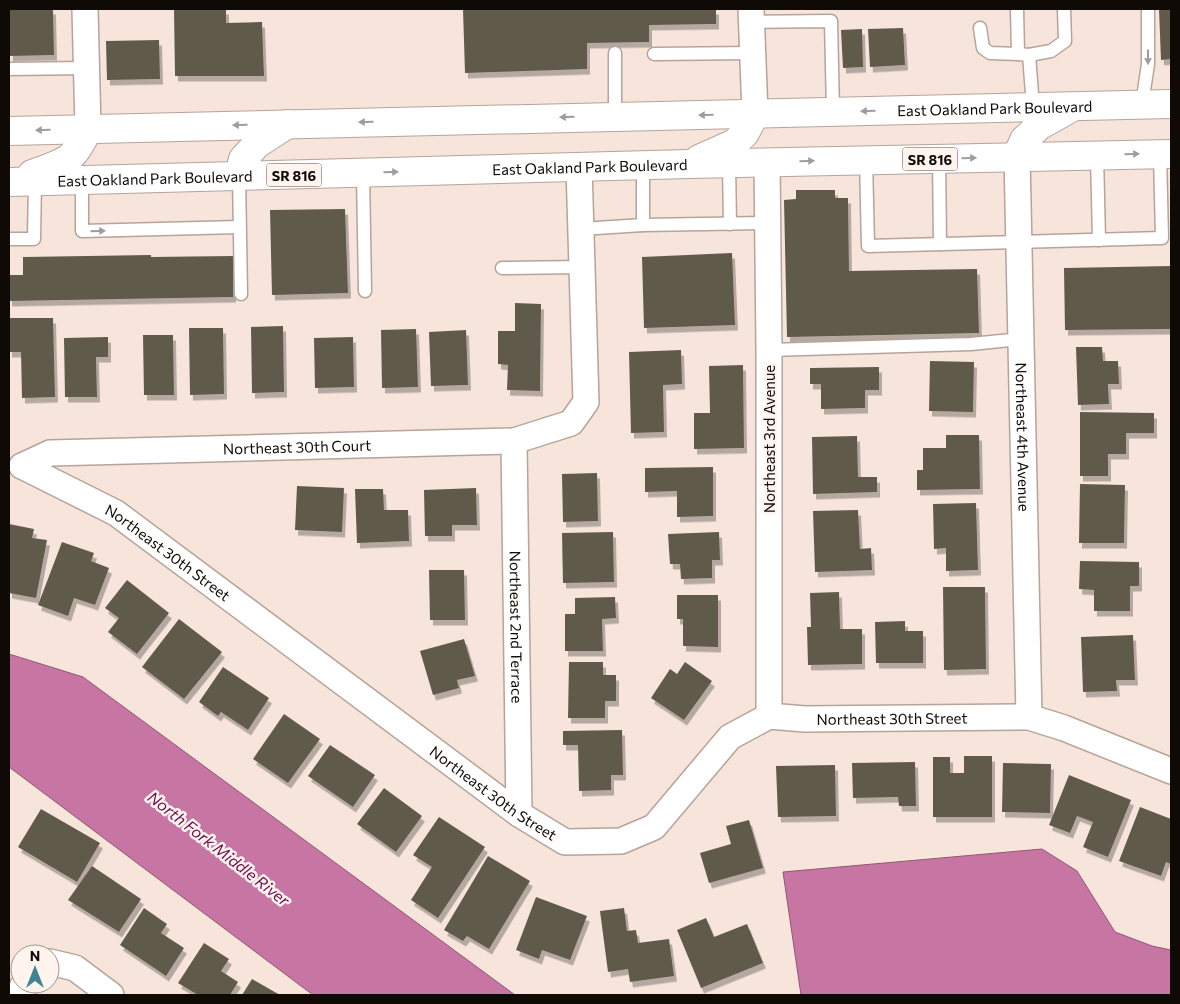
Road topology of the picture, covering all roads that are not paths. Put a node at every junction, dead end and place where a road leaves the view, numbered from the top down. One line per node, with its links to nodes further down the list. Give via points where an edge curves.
1 (85, 9): 11 (street)
2 (1017, 9): 10 (lane)
3 (1064, 9): 10 (lane, via 1065,41 1051,52)
4 (1148, 9): 13 (lane, one-way to 13, via 1148,64)
5 (751, 15): 8 (street); 17 (lane, via 831,21)
6 (980, 28): 10 (lane, via 984,48 990,53)
7 (615, 53): 19 (lane)
8 (753, 53): 9 (lane); 18 (street)
9 (654, 54)
10 (1024, 54): 15 (lane)
11 (86, 68): 12 (lane); 21 (street)
12 (9, 70)
13 (1142, 104): 14 (main road, East Oakland Park Boulevard); 16 (main road, East Oakland Park Boulevard)
14 (1171, 104)
15 (1032, 106): 16 (main road, East Oakland Park Boulevard); 17 (main road, East Oakland Park Boulevard, one-way to 17)
16 (1074, 106): 25 (main road, via 1040,126 1024,140)
17 (833, 112): 18 (main road, East Oakland Park Boulevard)
18 (755, 114): 19 (main road, East Oakland Park Boulevard, one-way to 19); 30 (main road, via 745,133 735,143)
19 (615, 116): 20 (main road, East Oakland Park Boulevard, one-way to 20)
20 (289, 123): 21 (main road, East Oakland Park Boulevard, one-way to 21); 34 (main road, via 257,144 243,159)
21 (88, 129): 22 (main road, East Oakland Park Boulevard, one-way to 22); 36 (main road, via 68,161)
22 (9, 130)
23 (1166, 154): 24 (main road, East Oakland Park Boulevard / SR 816, one-way to 23); 43 (lane, via 1162,238)
24 (1097, 155): 25 (main road, East Oakland Park Boulevard / SR 816); 43 (lane)
25 (1017, 156): 26 (main road, East Oakland Park Boulevard / SR 816, one-way to 25); 44 (street, Northeast 4th Avenue)
26 (939, 158): 27 (main road, East Oakland Park Boulevard / SR 816); 45 (lane)
27 (866, 160): 28 (main road, East Oakland Park Boulevard / SR 816, one-way to 27); 45 (lane, via 868,246)
28 (767, 162): 29 (main road, East Oakland Park Boulevard / SR 816); 37 (street, Northeast 3rd Avenue)
29 (729, 163): 30 (main road, East Oakland Park Boulevard / SR 816); 38 (lane)
30 (688, 164): 31 (main road, East Oakland Park Boulevard / SR 816)
31 (643, 165): 32 (main road, East Oakland Park Boulevard / SR 816); 39 (lane)
32 (579, 167): 33 (main road, East Oakland Park Boulevard / SR 816, one-way to 32); 41 (street)
33 (363, 173): 34 (main road, East Oakland Park Boulevard / SR 816); 48 (lane)
34 (239, 176): 35 (main road, East Oakland Park Boulevard / SR 816); 40 (lane)
35 (82, 180): 36 (main road, East Oakland Park Boulevard / SR 816); 40 (lane, one-way to 40, via 82,231)
36 (18, 182): 42 (lane, via 34,239)
37 (768, 223): 38 (lane); 51 (street, Northeast 3rd Avenue)
38 (730, 224): 39 (lane)
39 (643, 225): 41 (lane)
40 (239, 227): 49 (lane)
41 (581, 229): 46 (street)
42 (9, 239)
43 (1100, 240): 44 (lane)
44 (1019, 242): 45 (lane); 50 (street, Northeast 4th Avenue)
45 (940, 244)
46 (582, 267): 47 (lane); 52 (street, Northeast 30th Court, via 586,402 571,423)
47 (502, 268)
48 (365, 291)
49 (241, 294)
50 (1021, 338): 51 (lane, via 971,344); 55 (street, Northeast 4th Avenue)
51 (769, 350): 54 (street, Northeast 3rd Avenue)
52 (514, 441): 53 (street, Northeast 30th Court, via 50,453); 57 (street, Northeast 2nd Terrace)
53 (22, 466): 57 (street, Northeast 30th Street, via 116,513)
54 (769, 716): 55 (street, Northeast 30th Street); 57 (street, Northeast 30th Street, via 730,736 654,827 621,841 565,842)
55 (1029, 717): 56 (street, Northeast 30th Street)
56 (1171, 771)
57 (519, 814)
58 (60, 964): 59 (street, via 75,968)
59 (111, 995)

